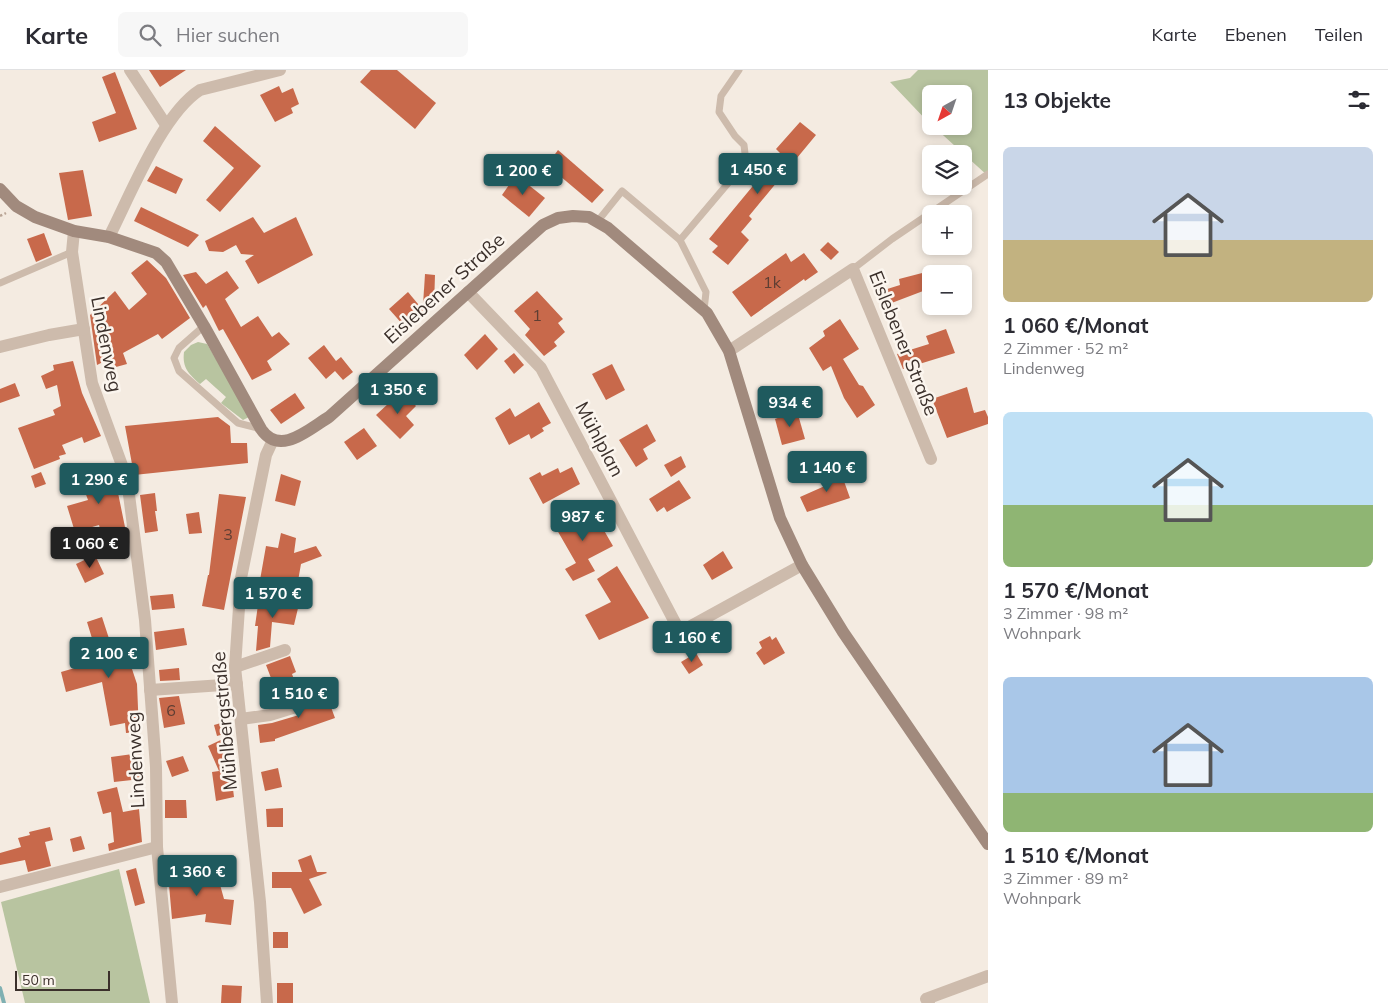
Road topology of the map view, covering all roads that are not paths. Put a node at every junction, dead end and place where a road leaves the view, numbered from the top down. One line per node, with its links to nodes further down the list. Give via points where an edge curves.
1 (130, 70): 4 (street)
2 (280, 70): 4 (street, via 200,90)
3 (739, 70): 10 (lane, via 721,96 719,112 744,145 746,162)
4 (166, 125): 9 (street)
5 (988, 174): 12 (lane)
6 (0, 189): 8 (main road, via 16,206 35,217)
7 (597, 222): 10 (lane, via 622,191); 14 (main road, Eislebener Straße, via 588,217 573,216 543,225); 15 (main road, Eislebener Straße)
8 (74, 231): 9 (main road); 11 (street, Lindenweg)
9 (110, 238): 16 (main road, via 156,253 166,262)
10 (680, 240): 15 (lane, via 706,292)
11 (72, 252): 13 (lane); 17 (street, Lindenweg)
12 (853, 269): 19 (street, Eislebener Straße); 22 (street, Eislebener Straße)
13 (0, 282)
14 (468, 292): 21 (main road, Eislebener Straße, via 329,417 291,441); 23 (street, Mühlplan, via 541,368 680,632)
15 (704, 310): 19 (main road, Eislebener Straße)
16 (204, 326): 20 (main road); 20 (lane, via 179,348 174,358 178,371 238,423)
17 (84, 330): 18 (street); 27 (street, Lindenweg, via 92,383 127,479 145,620)
18 (0, 347)
19 (729, 351): 23 (main road, Eislebener Straße, via 780,518)
20 (261, 429): 21 (main road)
21 (273, 440): 25 (street, Mühlbergstraße, via 266,455 241,578)
22 (931, 459)
23 (802, 565): 30 (main road, Eislebener Straße, via 843,632)
24 (285, 650): 25 (street)
25 (235, 667): 26 (street, Mühlbergstraße)
26 (237, 684): 27 (street); 29 (street, Mühlbergstraße)
27 (150, 690): 31 (street, Lindenweg, via 156,767)
28 (296, 707): 29 (street)
29 (241, 720): 35 (street, Mühlbergstraße)
30 (988, 844)
31 (157, 847): 32 (street); 34 (street, Lindenweg)
32 (0, 887)
33 (988, 976): 36 (street, via 926,998)
34 (172, 1003)
35 (267, 1003)
36 (929, 1003)

